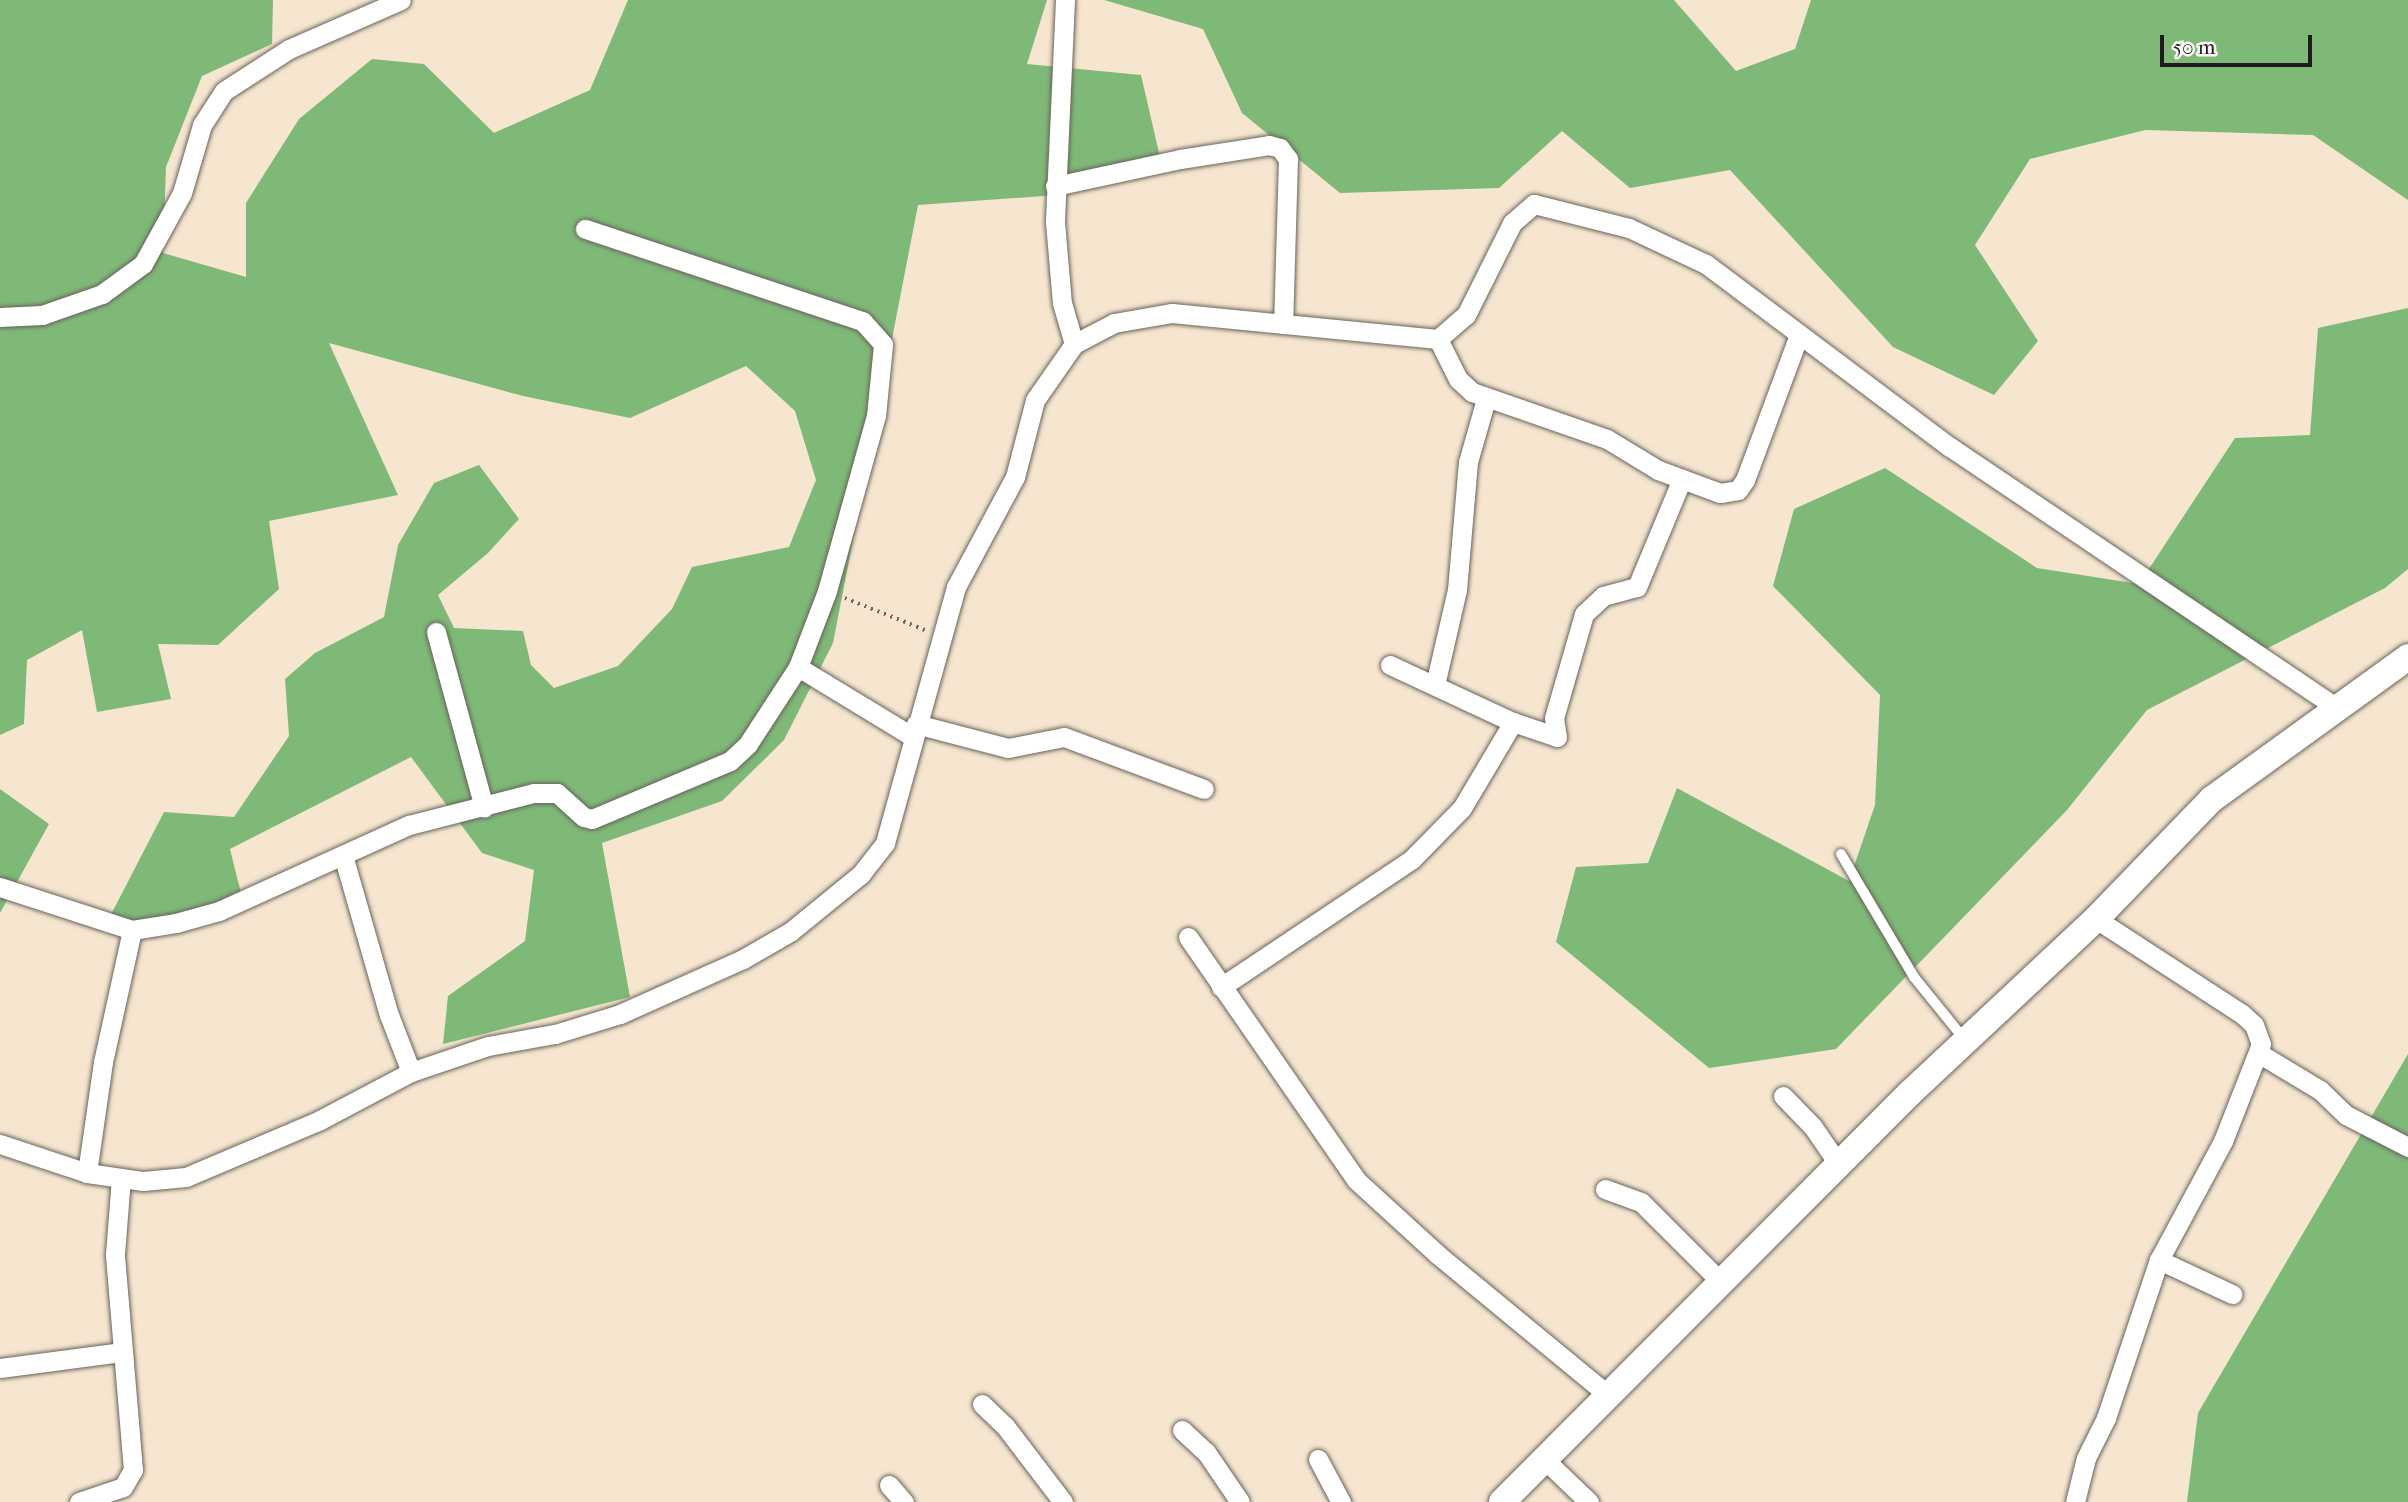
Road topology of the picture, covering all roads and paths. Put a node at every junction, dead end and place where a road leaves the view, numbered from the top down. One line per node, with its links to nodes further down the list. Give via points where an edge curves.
1 (401, 0): 5 (street, via 289,49 224,91 202,125 182,193 143,264 103,294 42,315)
2 (1065, 0): 3 (street)
3 (1055, 186): 6 (street, via 1193,157 1269,145 1280,148 1288,159); 9 (street, via 1058,271)
4 (585, 229): 12 (street, via 862,321 876,332 883,344 876,416)
5 (0, 317)
6 (1283, 324): 8 (street); 9 (street, via 1172,313 1114,323)
7 (1799, 335): 8 (street, via 1706,264 1629,229 1542,204 1528,206 1518,214 1466,315); 11 (street, via 1738,490 1720,493); 19 (street, via 1950,447)
8 (1438, 339): 10 (street, via 1464,387)
9 (1074, 344): 14 (street, via 1035,400 1015,477 975,545)
10 (1486, 399): 11 (street, via 1607,439 1648,466); 18 (street, via 1468,462 1457,590)
11 (1682, 479): 20 (street, via 1637,587 1603,596 1584,614 1554,718 1558,736 1552,738)
12 (827, 591): 14 (path); 17 (street)
13 (436, 632): 23 (street)
14 (941, 637): 21 (street)
15 (2408, 657): 19 (street)
16 (1390, 665): 18 (street)
17 (798, 667): 21 (street); 23 (street, via 748,744 730,761 592,819 548,791)
18 (1435, 685): 20 (street)
19 (2337, 708): 27 (street, via 2212,799)
20 (1513, 722): 30 (street, via 1462,808 1412,859)
21 (915, 731): 22 (street, via 1009,748 1064,737); 33 (street, via 900,799 876,857 790,932 743,959 620,1014 555,1034 488,1046)
22 (1205, 789)
23 (484, 808): 24 (street, via 409,825)
24 (343, 855): 28 (street, via 219,911); 33 (street, via 389,1015)
25 (1841, 855): 31 (lane, via 1914,977)
26 (0, 887): 28 (street)
27 (2096, 919): 31 (street); 32 (street, via 2242,1014 2259,1035)
28 (132, 930): 38 (street, via 103,1062)
29 (1188, 937): 30 (street)
30 (1221, 987): 46 (street, via 1356,1180)
31 (1965, 1040): 37 (street)
32 (2260, 1054): 36 (street, via 2320,1090 2346,1115); 41 (street, via 2223,1141)
33 (411, 1072): 39 (street, via 320,1120 208,1170 166,1181)
34 (1783, 1096): 37 (street, via 1813,1127)
35 (0, 1144): 38 (street)
36 (2408, 1147)
37 (1839, 1165): 42 (street)
38 (87, 1173): 39 (street)
39 (121, 1178): 44 (street, via 115,1254)
40 (1605, 1189): 42 (street, via 1641,1202)
41 (2159, 1259): 43 (street); 59 (street, via 2106,1418 2086,1458)
42 (1721, 1282): 46 (street)
43 (2232, 1294)
44 (121, 1352): 45 (street); 52 (street, via 132,1476 123,1487)
45 (0, 1367)
46 (1608, 1395): 50 (street)
47 (982, 1405): 54 (street, via 1005,1426)
48 (1181, 1430): 55 (street, via 1206,1452)
49 (1318, 1459): 56 (street)
50 (1544, 1460): 57 (street); 58 (street)
51 (888, 1485): 53 (street)
52 (79, 1502)
53 (904, 1502)
54 (1063, 1502)
55 (1240, 1502)
56 (1341, 1502)
57 (1502, 1502)
58 (1588, 1502)
59 (2075, 1502)

